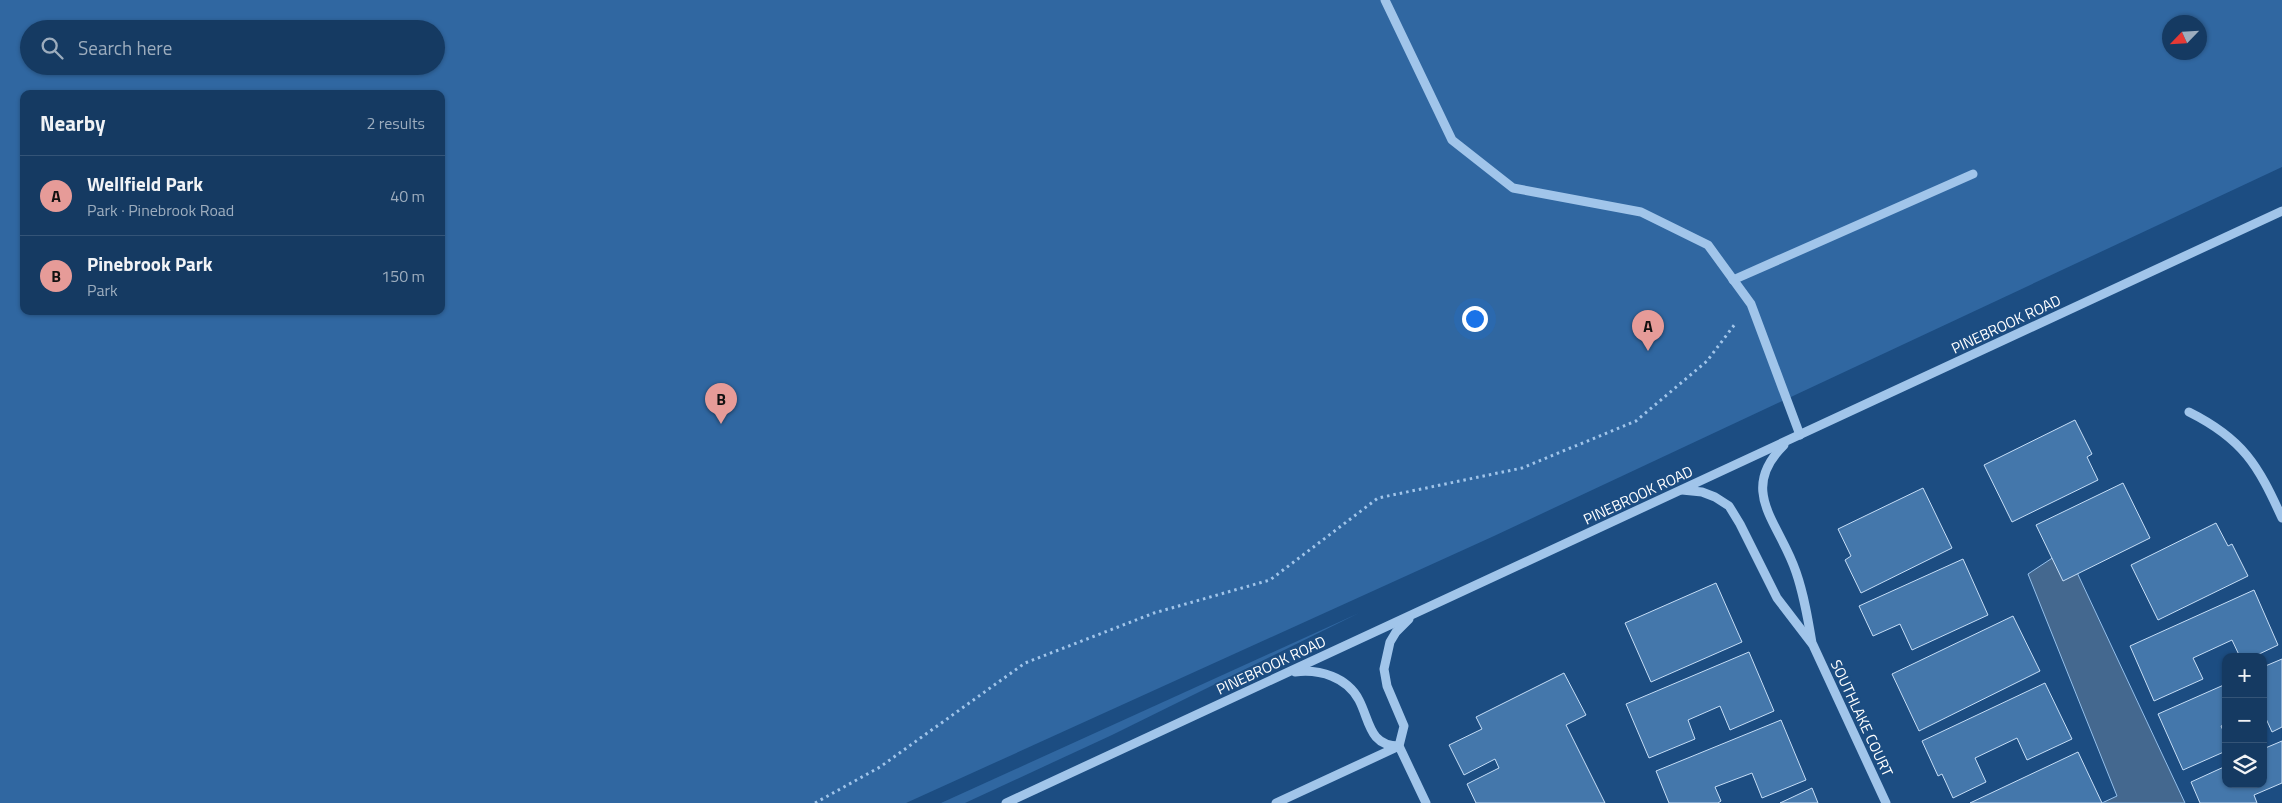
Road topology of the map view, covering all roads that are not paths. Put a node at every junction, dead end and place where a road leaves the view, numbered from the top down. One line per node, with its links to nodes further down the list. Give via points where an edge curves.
1 (1385, 0): 4 (street, via 1452,140 1513,188 1641,212 1708,246)
2 (1972, 174): 4 (street)
3 (2282, 211): 6 (street, PINEBROOK ROAD)
4 (1734, 280): 6 (street, via 1751,304)
5 (2189, 412): 9 (street, via 2231,437 2249,456)
6 (1800, 435): 7 (street, PINEBROOK ROAD)
7 (1789, 440): 8 (street, PINEBROOK ROAD); 11 (street, SOUTHLAKE COURT, via 1766,467 1762,492 1765,506 1796,570)
8 (1682, 490): 10 (street, PINEBROOK ROAD); 11 (street, SOUTHLAKE COURT, via 1702,492 1729,506 1777,598)
9 (2282, 518)
10 (1414, 613): 12 (street, PINEBROOK ROAD); 13 (street, via 1396,632 1384,660 1387,686 1404,726)
11 (1813, 645): 17 (street, SOUTHLAKE COURT)
12 (1288, 672): 13 (street, via 1313,672 1338,679 1359,699 1373,733 1383,743); 14 (street, PINEBROOK ROAD)
13 (1399, 746): 15 (street); 16 (street)
14 (1006, 803)
15 (1276, 803)
16 (1426, 803)
17 (1886, 803)

